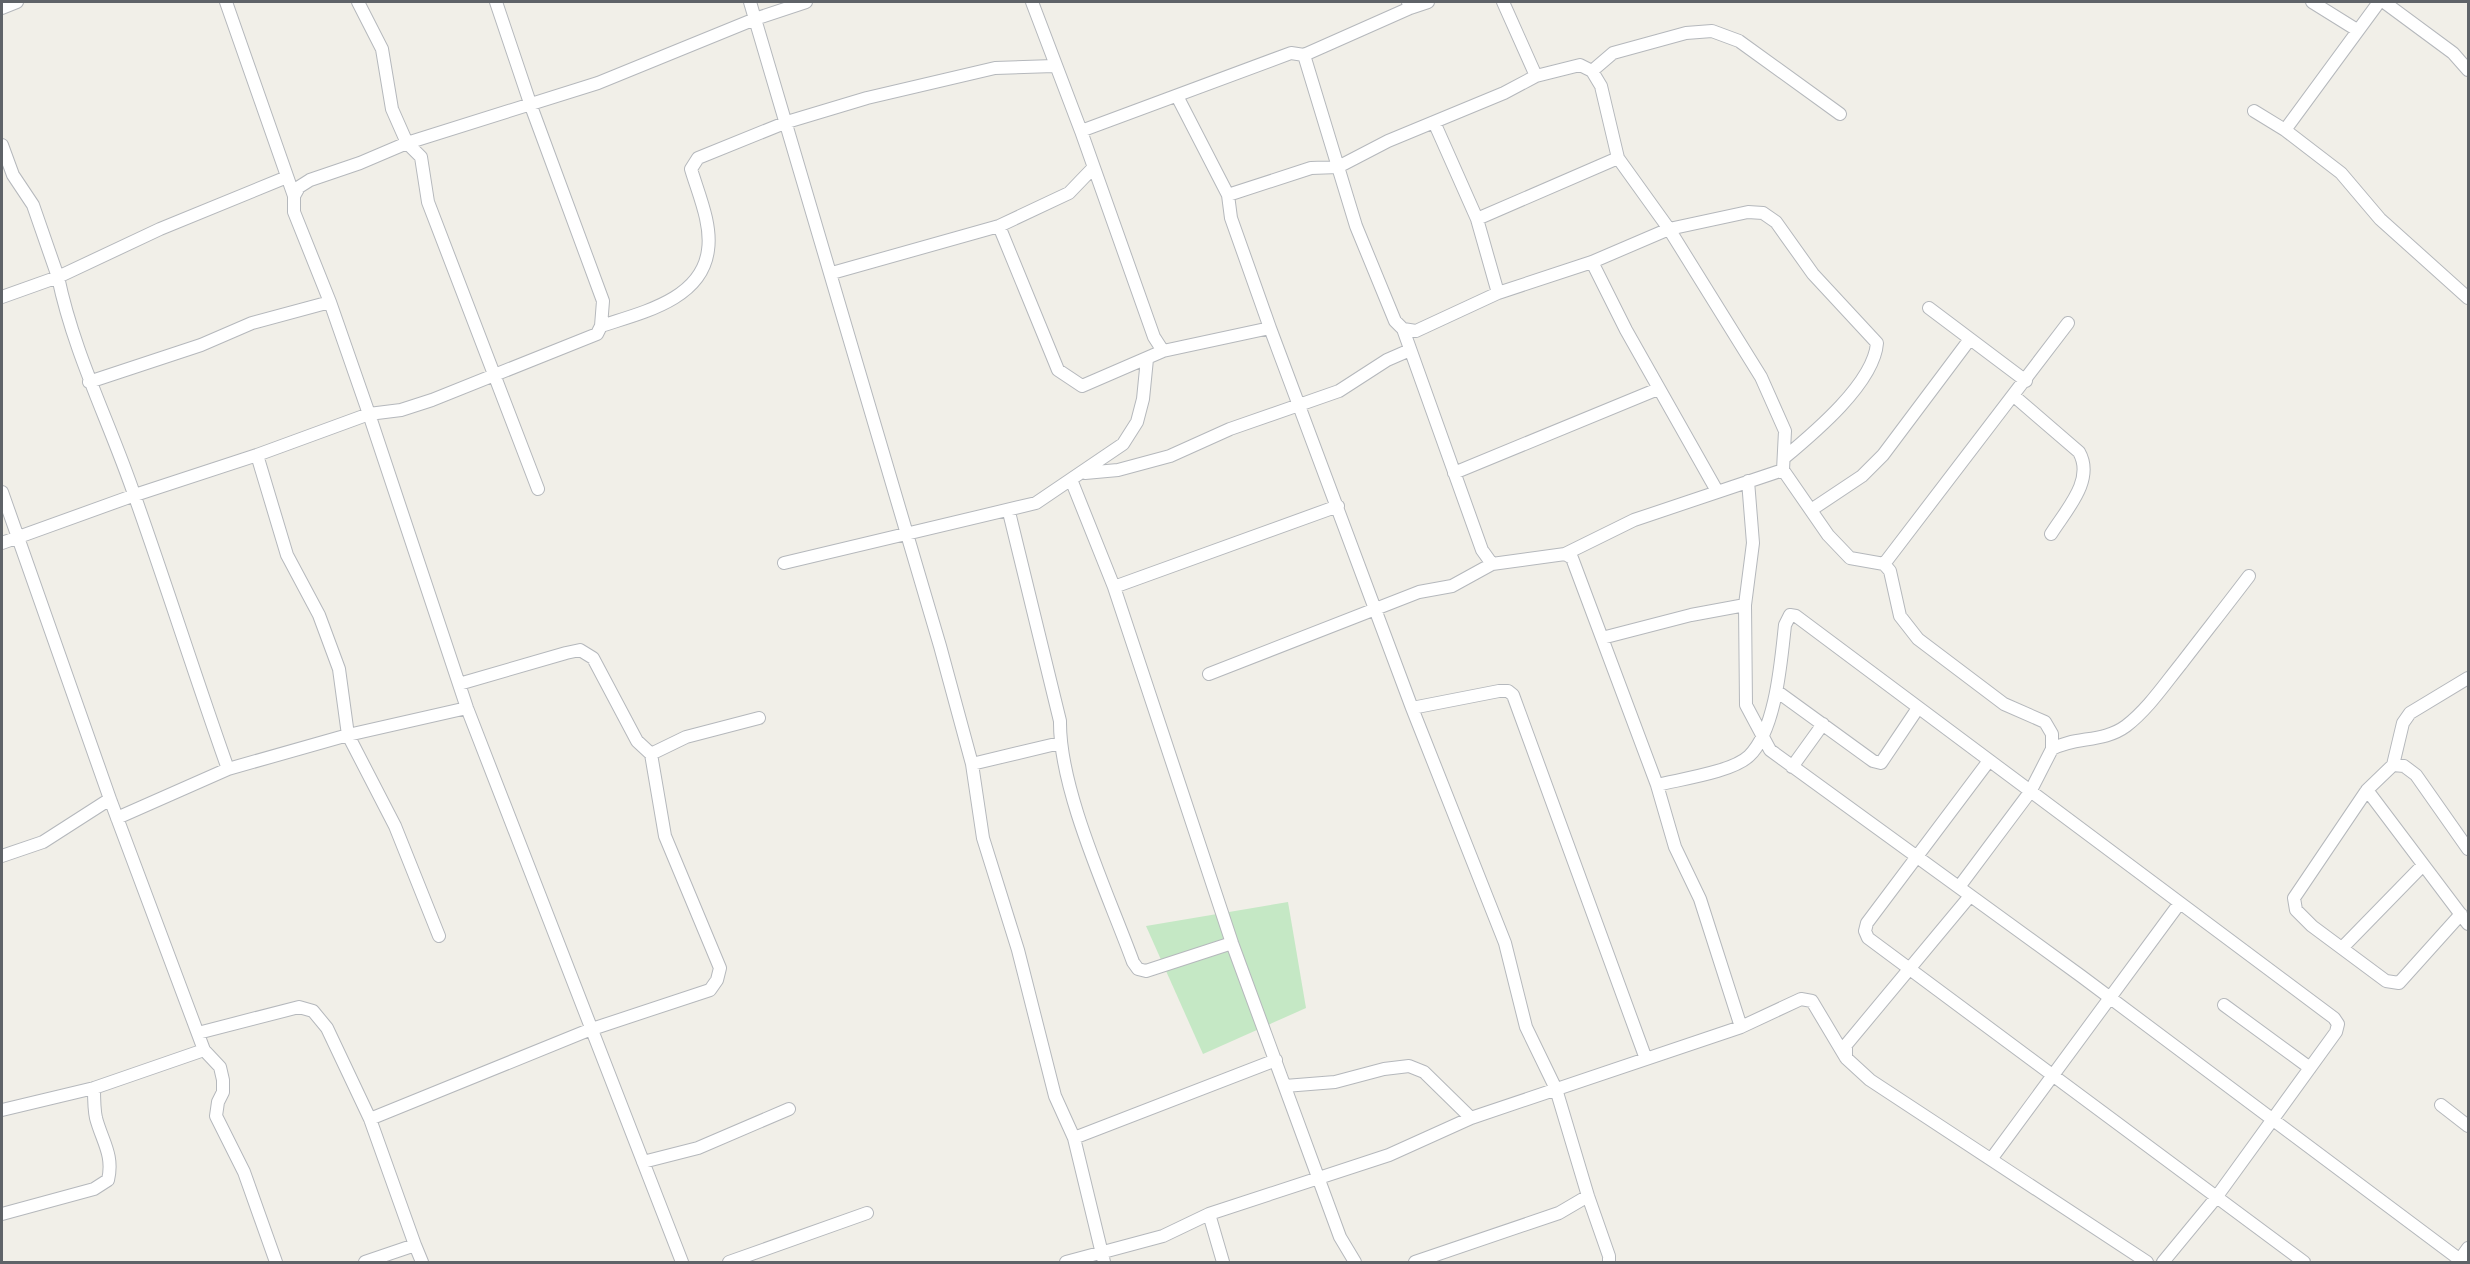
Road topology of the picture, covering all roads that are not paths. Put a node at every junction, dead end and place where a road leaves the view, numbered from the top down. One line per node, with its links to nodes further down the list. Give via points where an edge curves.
1 (17, 2): 13 (street)
2 (226, 2): 34 (street)
3 (358, 2): 29 (street, via 382,49 392,109)
4 (496, 2): 22 (street)
5 (750, 2): 14 (street)
6 (806, 2): 14 (street)
7 (1032, 2): 17 (street)
8 (1428, 2): 12 (street)
9 (1503, 2): 20 (street)
10 (2312, 2): 15 (street)
11 (2381, 2): 15 (street); 18 (street, via 2453,53)
12 (1409, 5): 16 (street)
13 (2, 8)
14 (755, 19): 22 (street); 25 (street)
15 (2357, 30): 27 (street)
16 (1304, 55): 21 (street, via 1291,53); 32 (street)
17 (1054, 66): 25 (street, via 979,71); 28 (street)
18 (2469, 69)
19 (1592, 71): 20 (street, via 1580,65); 24 (street, via 1613,53 1686,33 1712,31 1739,41); 31 (street, via 1601,86)
20 (1536, 76): 26 (street)
21 (1177, 96): 28 (street); 35 (street)
22 (531, 106): 29 (street); 49 (street, via 603,301)
23 (2254, 111): 27 (street)
24 (1840, 114)
25 (787, 122): 41 (street); 49 (street, via 698,158 691,169 707,230 708,251 693,282 665,304)
26 (1434, 122): 32 (street); 37 (street)
27 (2285, 130): 45 (street, via 2341,173 2380,219)
28 (1081, 131): 33 (street)
29 (407, 143): 36 (street, via 310,180); 56 (street, via 421,157 428,202)
30 (2, 146): 42 (street, via 13,175 33,205)
31 (1618, 158): 37 (street); 39 (street)
32 (1338, 167): 35 (street, via 1311,168); 51 (street, via 1356,226 1395,321)
33 (1093, 168): 38 (street, via 1069,193); 54 (street, via 1154,337)
34 (287, 177): 36 (street); 42 (street, via 160,229)
35 (1228, 195): 50 (street, via 1231,218)
36 (294, 196): 46 (street, via 294,212)
37 (1477, 219): 43 (street)
38 (999, 225): 41 (street); 55 (street, via 1058,370 1082,386)
39 (1669, 229): 40 (street); 64 (street, via 1761,377 1785,431); 64 (street, via 1748,212 1763,213 1776,222 1813,274 1877,343 1876,354 1859,382)
40 (1592, 262): 43 (street); 59 (street)
41 (832, 273): 76 (street)
42 (58, 277): 44 (street); 58 (street)
43 (1498, 293): 51 (street, via 1416,331)
44 (2, 297)
45 (2469, 298)
46 (330, 302): 58 (street, via 252,323 201,345); 62 (street)
47 (1929, 308): 52 (street)
48 (2068, 323): 57 (street)
49 (601, 327): 56 (street, via 590,339)
50 (1270, 328): 54 (street); 61 (street)
51 (1403, 329): 53 (street)
52 (1970, 339): 57 (street); 74 (street, via 1883,455 1862,476)
53 (1410, 350): 61 (street, via 1338,390); 66 (street)
54 (1163, 351): 55 (street)
55 (1147, 359): 65 (street, via 1137,422 1123,444)
56 (496, 373): 62 (street, via 401,410); 69 (street)
57 (2026, 381): 60 (street)
58 (89, 382): 72 (street)
59 (1658, 389): 66 (street); 70 (street)
60 (2014, 396): 77 (street, via 2085,461 2086,473 2076,495); 83 (street)
61 (1301, 405): 65 (street, via 1230,429 1170,456 1118,470); 73 (street)
62 (369, 414): 63 (street); 91 (street)
63 (257, 455): 72 (street); 98 (street, via 287,555 319,615 339,669)
64 (1783, 464): 67 (street); 74 (street)
65 (1085, 473): 68 (street)
66 (1454, 473): 82 (street, via 1482,550)
67 (1748, 481): 70 (street); 86 (street, via 1753,543)
68 (1072, 482): 75 (street, via 1036,503); 85 (street)
69 (538, 489)
70 (1717, 491): 80 (street, via 1634,520)
71 (2, 492): 78 (street)
72 (135, 495): 78 (street); 107 (street)
73 (1338, 506): 85 (street); 87 (street)
74 (1811, 510): 83 (street, via 1850,558)
75 (1009, 512): 76 (street); 100 (street, via 1060,721)
76 (908, 534): 81 (street); 104 (street)
77 (2051, 534)
78 (17, 537): 79 (street); 111 (street)
79 (2, 543)
80 (1565, 554): 82 (street); 88 (street, via 1572,558)
81 (784, 563)
82 (1492, 564): 87 (street, via 1452,585)
83 (1884, 564): 101 (street, via 1890,571 1900,616 1918,639 2004,704 2045,722 2052,734)
84 (2249, 576): 101 (street, via 2152,700 2125,726 2109,735 2066,741)
85 (1114, 587): 123 (street)
86 (1745, 605): 88 (street); 99 (street, via 1746,705)
87 (1376, 608): 89 (street); 94 (street)
88 (1602, 638): 108 (street)
89 (1209, 674)
90 (2469, 678): 105 (street, via 2410,712 2403,723)
91 (459, 684): 93 (street); 102 (street, via 580,650 593,658 637,741)
92 (1778, 692): 95 (street, via 1785,625 1790,615); 97 (street); 99 (street)
93 (467, 708): 98 (street); 129 (street)
94 (1412, 708): 133 (street, via 1499,691 1513,695); 139 (street, via 1505,943 1526,1027)
95 (1918, 708): 97 (street, via 1881,763); 103 (street)
96 (759, 718): 102 (street, via 686,737)
97 (1823, 724): 106 (street)
98 (348, 735): 107 (street); 122 (street, via 395,826)
99 (1761, 738): 106 (street); 108 (street, via 1749,756 1729,766)
100 (1060, 743): 104 (street); 123 (street, via 1080,818 1138,969 1146,971)
101 (2052, 749): 110 (street)
102 (651, 754): 129 (street, via 665,836 720,968 710,990)
103 (1988, 762): 110 (street); 116 (street)
104 (972, 764): 147 (street, via 982,838 1018,950 1055,1096)
105 (2393, 765): 109 (street); 114 (street, via 2404,766 2416,775)
106 (1792, 767): 116 (street)
107 (228, 769): 112 (street)
108 (1658, 785): 128 (street, via 1675,847 1700,899)
109 (2367, 790): 117 (street); 124 (street, via 2294,898 2296,910)
110 (2030, 792): 118 (street); 120 (street)
111 (110, 799): 112 (street); 115 (street, via 43,842)
112 (117, 818): 130 (street)
113 (2, 841): 115 (street)
114 (2469, 849)
115 (4, 855)
116 (1916, 856): 118 (street); 125 (street, via 1865,931 1868,938)
117 (2423, 865): 121 (street); 124 (street)
118 (1959, 887): 119 (street)
119 (1970, 896): 125 (street); 126 (street)
120 (2179, 904): 126 (street); 135 (street, via 2334,1018 2338,1024 2336,1032)
121 (2465, 919): 124 (street, via 2399,983 2386,981)
122 (439, 936)
123 (1232, 943): 134 (street)
124 (2342, 948)
125 (1910, 970): 132 (street, via 1846,1046); 136 (street)
126 (2109, 997): 136 (street); 144 (street)
127 (2224, 1005): 135 (street)
128 (1741, 1027): 132 (street, via 1801,999 1812,1001); 133 (street)
129 (589, 1030): 145 (street); 149 (street)
130 (198, 1033): 131 (street); 145 (street, via 299,1007 313,1011 327,1028)
131 (204, 1050): 138 (street); 161 (street, via 220,1067 223,1080 216,1116 244,1172)
132 (1846, 1058): 148 (street, via 1870,1080)
133 (1646, 1059): 139 (street)
134 (1276, 1060): 137 (street); 147 (street)
135 (2310, 1068): 144 (street)
136 (2052, 1073): 148 (street); 152 (street)
137 (1285, 1086): 143 (street, via 1335,1082 1409,1066 1424,1072); 150 (street)
138 (94, 1089): 142 (street); 154 (street, via 96,1118 111,1166 108,1180 94,1189)
139 (1556, 1089): 143 (street); 151 (street)
140 (2441, 1105): 146 (street)
141 (789, 1109): 149 (street, via 698,1148)
142 (2, 1110)
143 (1471, 1118): 150 (street, via 1389,1155)
144 (2272, 1118): 152 (street); 160 (street)
145 (370, 1119): 156 (street)
146 (2469, 1126)
147 (1074, 1138): 158 (street)
148 (1992, 1158): 170 (street)
149 (644, 1162): 164 (street)
150 (1319, 1177): 155 (street); 168 (street, via 1340,1237)
151 (1587, 1196): 159 (street); 169 (street, via 1559,1214)
152 (2215, 1198): 171 (street); 172 (street)
153 (867, 1213): 165 (street)
154 (2, 1214)
155 (1209, 1214): 158 (street); 167 (street)
156 (415, 1245): 162 (street); 163 (street)
157 (2469, 1248): 160 (street)
158 (1103, 1258): 166 (street)
159 (1612, 1260)
160 (2460, 1262)
161 (276, 1263)
162 (365, 1263)
163 (423, 1263)
164 (682, 1263)
165 (729, 1263)
166 (1066, 1263)
167 (1223, 1263)
168 (1354, 1263)
169 (1415, 1263)
170 (2147, 1263)
171 (2163, 1263)
172 (2304, 1263)

